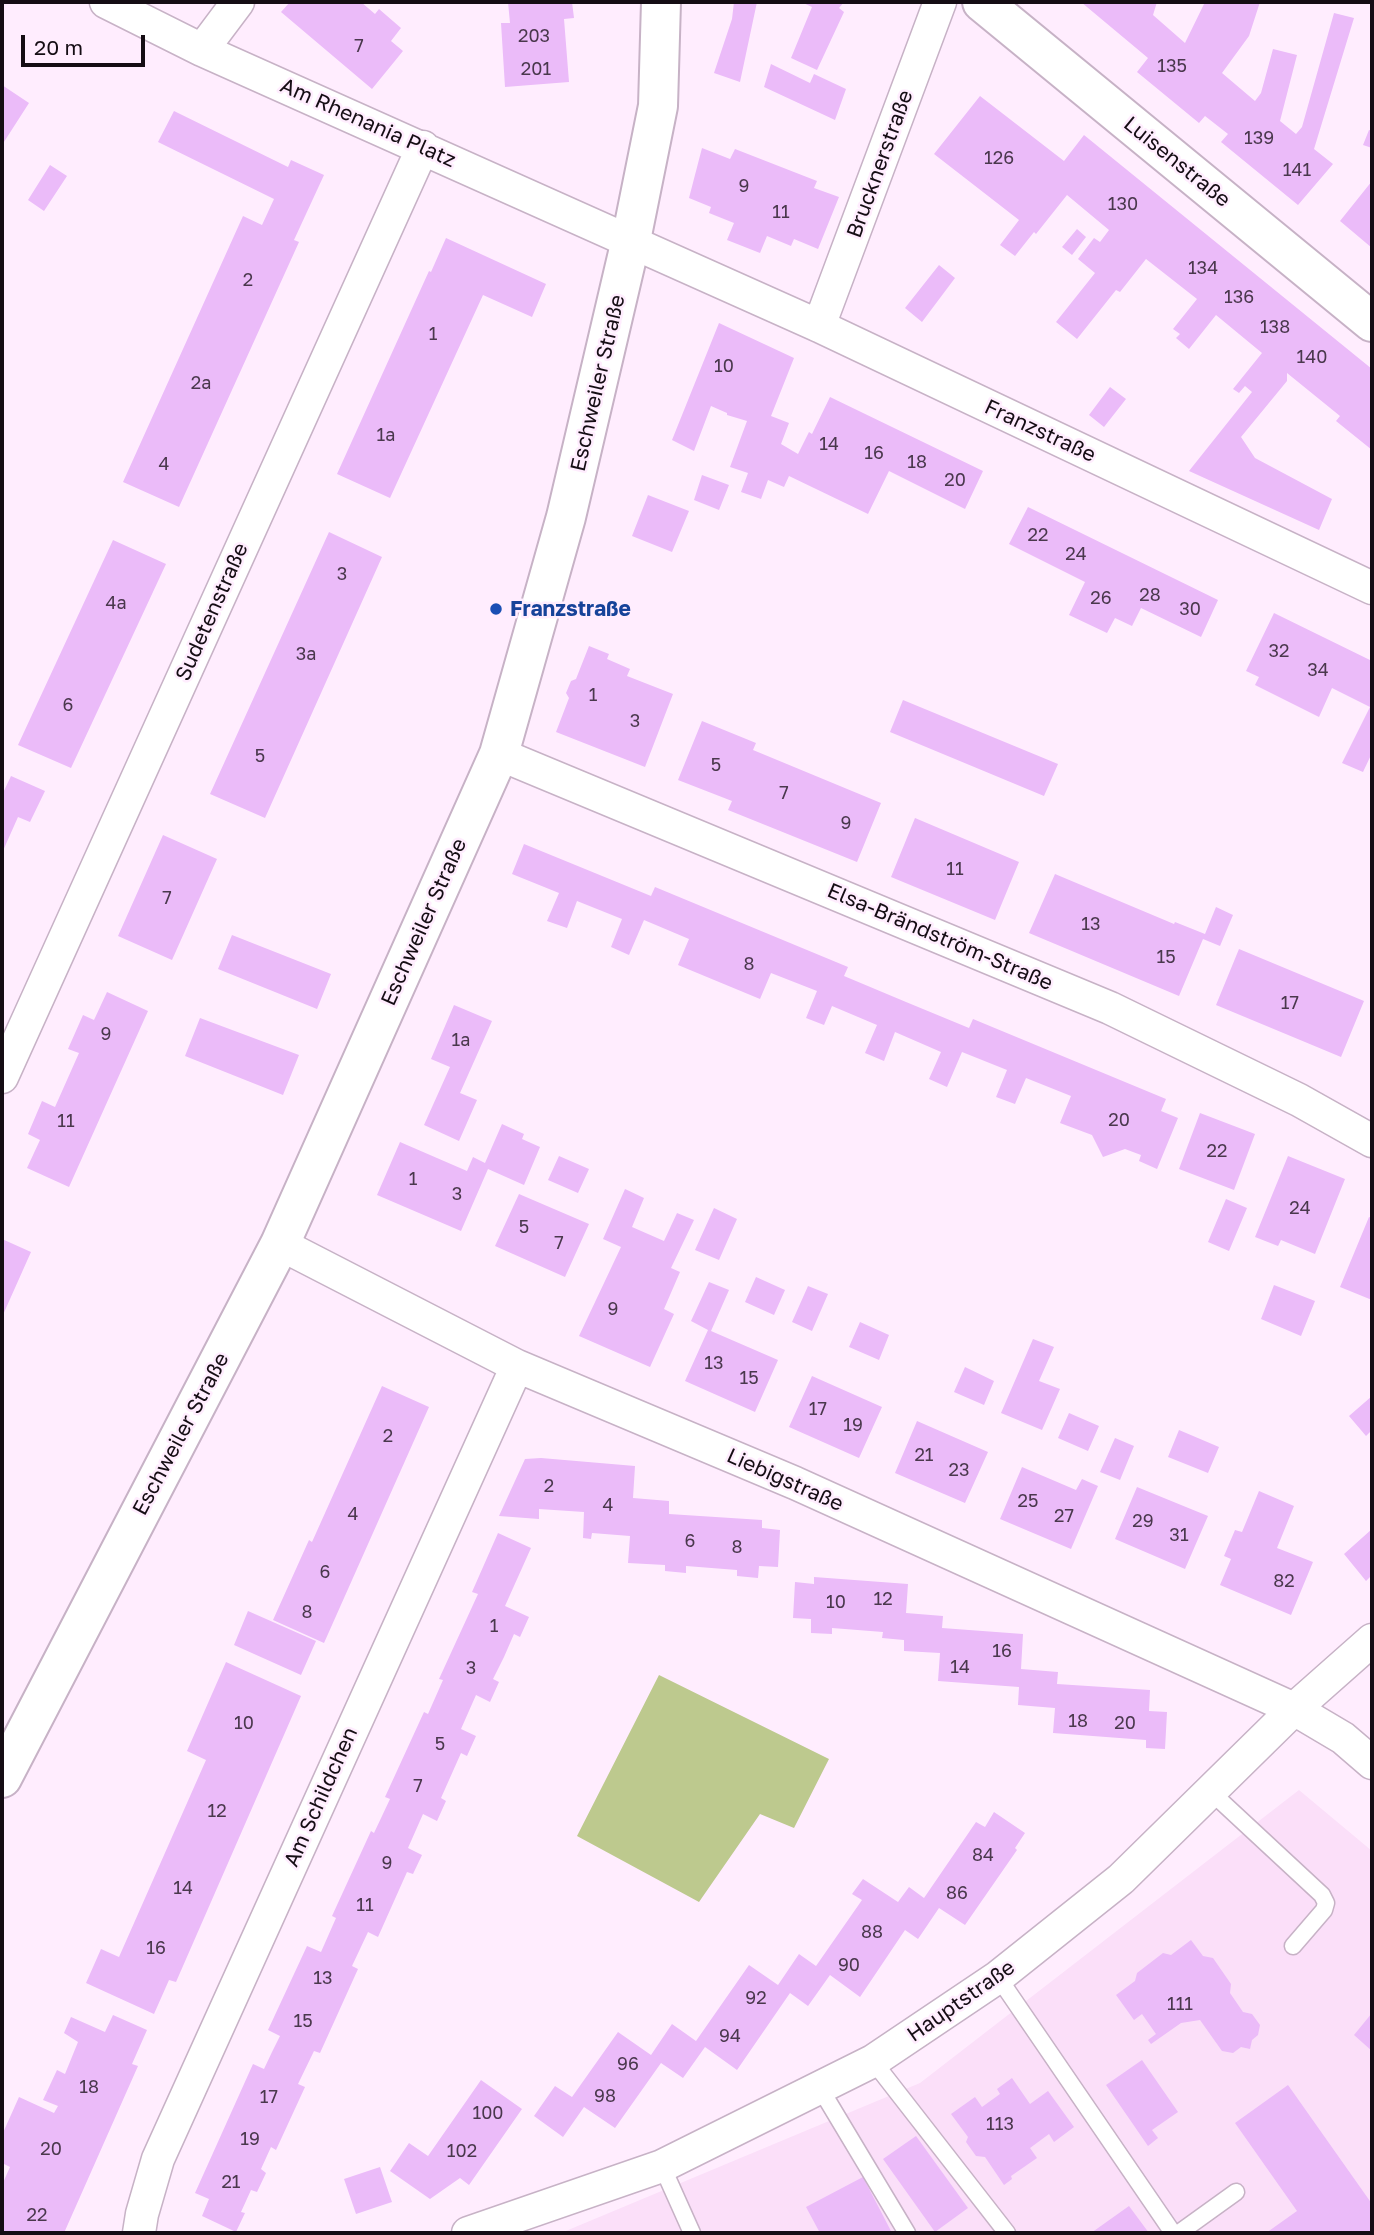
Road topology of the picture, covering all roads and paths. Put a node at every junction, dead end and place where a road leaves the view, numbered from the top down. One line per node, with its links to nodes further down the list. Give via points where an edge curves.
1 (106, 2): 6 (street, Am Rhenania Platz)
2 (238, 2): 6 (street)
3 (661, 2): 8 (street, Eschweiler Straße, via 658,106)
4 (940, 2): 10 (street, Brucknerstraße)
5 (982, 2): 9 (street, Luisenstraße)
6 (202, 50): 7 (street, Am Rhenania Platz)
7 (423, 148): 8 (street, Am Rhenania Platz); 13 (street, Sudetenstraße)
8 (631, 240): 10 (street, Franzstraße); 12 (street, Eschweiler Straße, via 566,517)
9 (1372, 322)
10 (819, 326): 11 (street, Franzstraße)
11 (1372, 589)
12 (499, 754): 14 (street, Elsa-Brändström-Straße, via 1111,1008 1300,1100); 15 (street, Eschweiler Straße)
13 (2, 1077)
14 (1372, 1141)
15 (280, 1244): 16 (street, Liebigstraße); 20 (street, Eschweiler Straße)
16 (517, 1366): 18 (street, Liebigstraße, via 795,1483); 28 (street, Am Schildchen, via 158,2159)
17 (1368, 1651): 18 (street, Hauptstraße)
18 (1294, 1709): 19 (street, Liebigstraße, via 1343,1738); 21 (street, Hauptstraße)
19 (1372, 1763)
20 (2, 1778)
21 (1210, 1791): 22 (lane, via 1322,1895 1324,1910); 23 (street, Hauptstraße, via 1121,1879)
22 (1293, 1946)
23 (998, 1977): 24 (street, Hauptstraße); 33 (lane)
24 (873, 2062): 25 (street, Hauptstraße); 32 (lane)
25 (820, 2088): 26 (street, Hauptstraße); 31 (lane)
26 (662, 2165): 29 (street, Hauptstraße); 30 (lane)
27 (1236, 2192): 34 (lane)
28 (139, 2233)
29 (468, 2233)
30 (692, 2233)
31 (907, 2233)
32 (1007, 2233)
33 (1173, 2233)
34 (1179, 2233)

